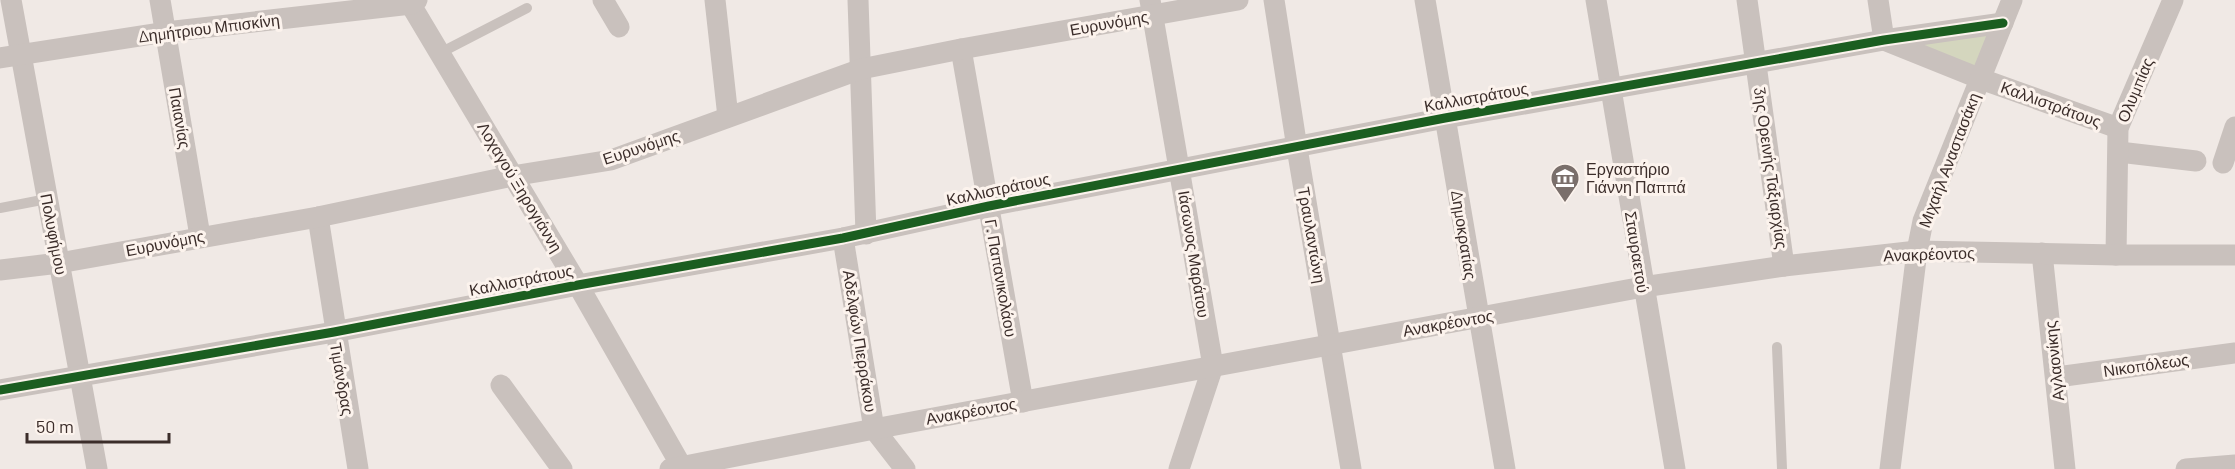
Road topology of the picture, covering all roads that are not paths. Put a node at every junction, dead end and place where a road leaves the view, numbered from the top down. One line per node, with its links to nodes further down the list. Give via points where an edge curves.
1 (11, 0): 23 (street, Πολυφήμου)
2 (160, 0): 19 (street, Παιανίας)
3 (603, 0): 18 (street)
4 (715, 0): 28 (street)
5 (858, 0): 25 (street)
6 (1238, 0): 16 (street, Ευρυνόμης)
7 (1275, 0): 32 (street, Τραυλαντώνη)
8 (1425, 0): 29 (street, Δημοκρατίας)
9 (1596, 0): 27 (street, Σταυραετού)
10 (1747, 0): 24 (street, 3ης Ορεινής Ταξιαρχίας)
11 (1878, 0): 20 (street)
12 (2012, 0): 17 (street, Μιχαήλ Αναστασάκη)
13 (2173, 0): 31 (street, Ολυμπίας)
14 (412, 1): 19 (street, Δημήτριου Μπισκίνη); 22 (street, Λοχαγού Ξηρογιάννη)
15 (527, 8): 22 (lane)
16 (1151, 8): 21 (street, Ευρυνόμης); 36 (street, Ιάσωνος Μαράτου)
17 (2003, 23): 20 (street, Καλλιστράτους); 26 (street, Μιχαήλ Αναστασάκη)
18 (619, 27)
19 (166, 32): 23 (street, Δημήτριου Μπισκίνη); 43 (street, Παιανίας)
20 (1884, 40): 24 (street, Καλλιστράτους); 26 (street, Καλλιστράτους)
21 (961, 49): 25 (street, Ευρυνόμης); 39 (street, Γ. Παπανικολάου)
22 (440, 53): 37 (street, Λοχαγού Ξηρογιάννη)
23 (10, 56): 38 (street, Πολυφήμου)
24 (1757, 62): 27 (street, Καλλιστράτους); 50 (street, 3ης Ορεινής Ταξιαρχίας)
25 (861, 69): 28 (street, Ευρυνόμης); 42 (street)
26 (1981, 79): 31 (street, Καλλιστράτους); 45 (street, Μιχαήλ Αναστασάκη, via 1923,221)
27 (1611, 88): 29 (street, Καλλιστράτους); 53 (street, Σταυραετού)
28 (728, 117): 37 (street, Ευρυνόμης, via 611,160)
29 (1445, 118): 32 (street, Καλλιστράτους); 54 (street, Δημοκρατίας)
30 (2235, 127): 35 (street)
31 (2118, 128): 33 (street, Ολυμπίας)
32 (1297, 148): 36 (street, Καλλιστράτους); 56 (street, Τραυλαντώνη)
33 (2119, 152): 34 (street); 47 (street, Ολυμπίας)
34 (2196, 161)
35 (2223, 163)
36 (1180, 169): 39 (street, Καλλιστράτους); 59 (street, Ιάσωνος Μαράτου)
37 (512, 176): 41 (street, Ευρυνόμης); 52 (street, Λοχαγού Ξηρογιάννη)
38 (47, 199): 40 (lane); 49 (street, Πολυφήμου)
39 (989, 206): 42 (street, Καλλιστράτους); 64 (street, Γ. Παπανικολάου)
40 (0, 208)
41 (318, 217): 43 (street, Ευρυνόμης); 55 (street, Τιμάνδρας)
42 (866, 234): 44 (street, Καλλιστράτους)
43 (200, 236): 49 (street, Ευρυνόμης)
44 (843, 238): 52 (street, Καλλιστράτους); 65 (street, Αδελφών Πιερράκου)
45 (1917, 251): 46 (street, Ανακρέοντος); 50 (street, Ανακρέοντος); 77 (street, Μιχαήλ Αναστασάκη)
46 (2042, 253): 47 (street, Ανακρέοντος); 61 (street, Αγλαονίκης)
47 (2116, 255): 48 (street, Ανακρέοντος)
48 (2235, 255)
49 (59, 263): 51 (street, Ευρυνόμης); 60 (street, Πολυφήμου)
50 (1784, 266): 53 (street, Ανακρέοντος)
51 (0, 270)
52 (578, 285): 55 (street, Καλλιστράτους); 67 (street, Λοχαγού Ξηρογιάννη)
53 (1643, 287): 54 (street, Ανακρέοντος); 75 (street, Σταυραετού)
54 (1478, 318): 56 (street, Ανακρέοντος); 74 (street, Δημοκρατίας)
55 (334, 332): 60 (street, Καλλιστράτους); 69 (street, Τιμάνδρας)
56 (1331, 345): 59 (street, Ανακρέοντος); 73 (street, Τραυλαντώνη)
57 (1777, 347): 76 (lane)
58 (2235, 353): 61 (street, Νικοπόλεως)
59 (1212, 366): 64 (street, Ανακρέοντος); 72 (street, Ιάσωνος Μαράτου)
60 (81, 375): 63 (street, Καλλιστράτους); 68 (street, Πολυφήμου)
61 (2057, 377): 78 (street, Αγλαονίκης)
62 (501, 384): 70 (street)
63 (0, 390)
64 (1023, 402): 65 (street, Ανακρέοντος)
65 (874, 429): 67 (street, Ανακρέοντος); 71 (street, Αδελφών Πιερράκου)
66 (2235, 465): 79 (street)
67 (679, 468)
68 (97, 469)
69 (358, 469)
70 (562, 469)
71 (905, 469)
72 (1179, 469)
73 (1351, 469)
74 (1505, 469)
75 (1675, 469)
76 (1782, 469)
77 (1890, 469)
78 (2065, 469)
79 (2186, 469)

